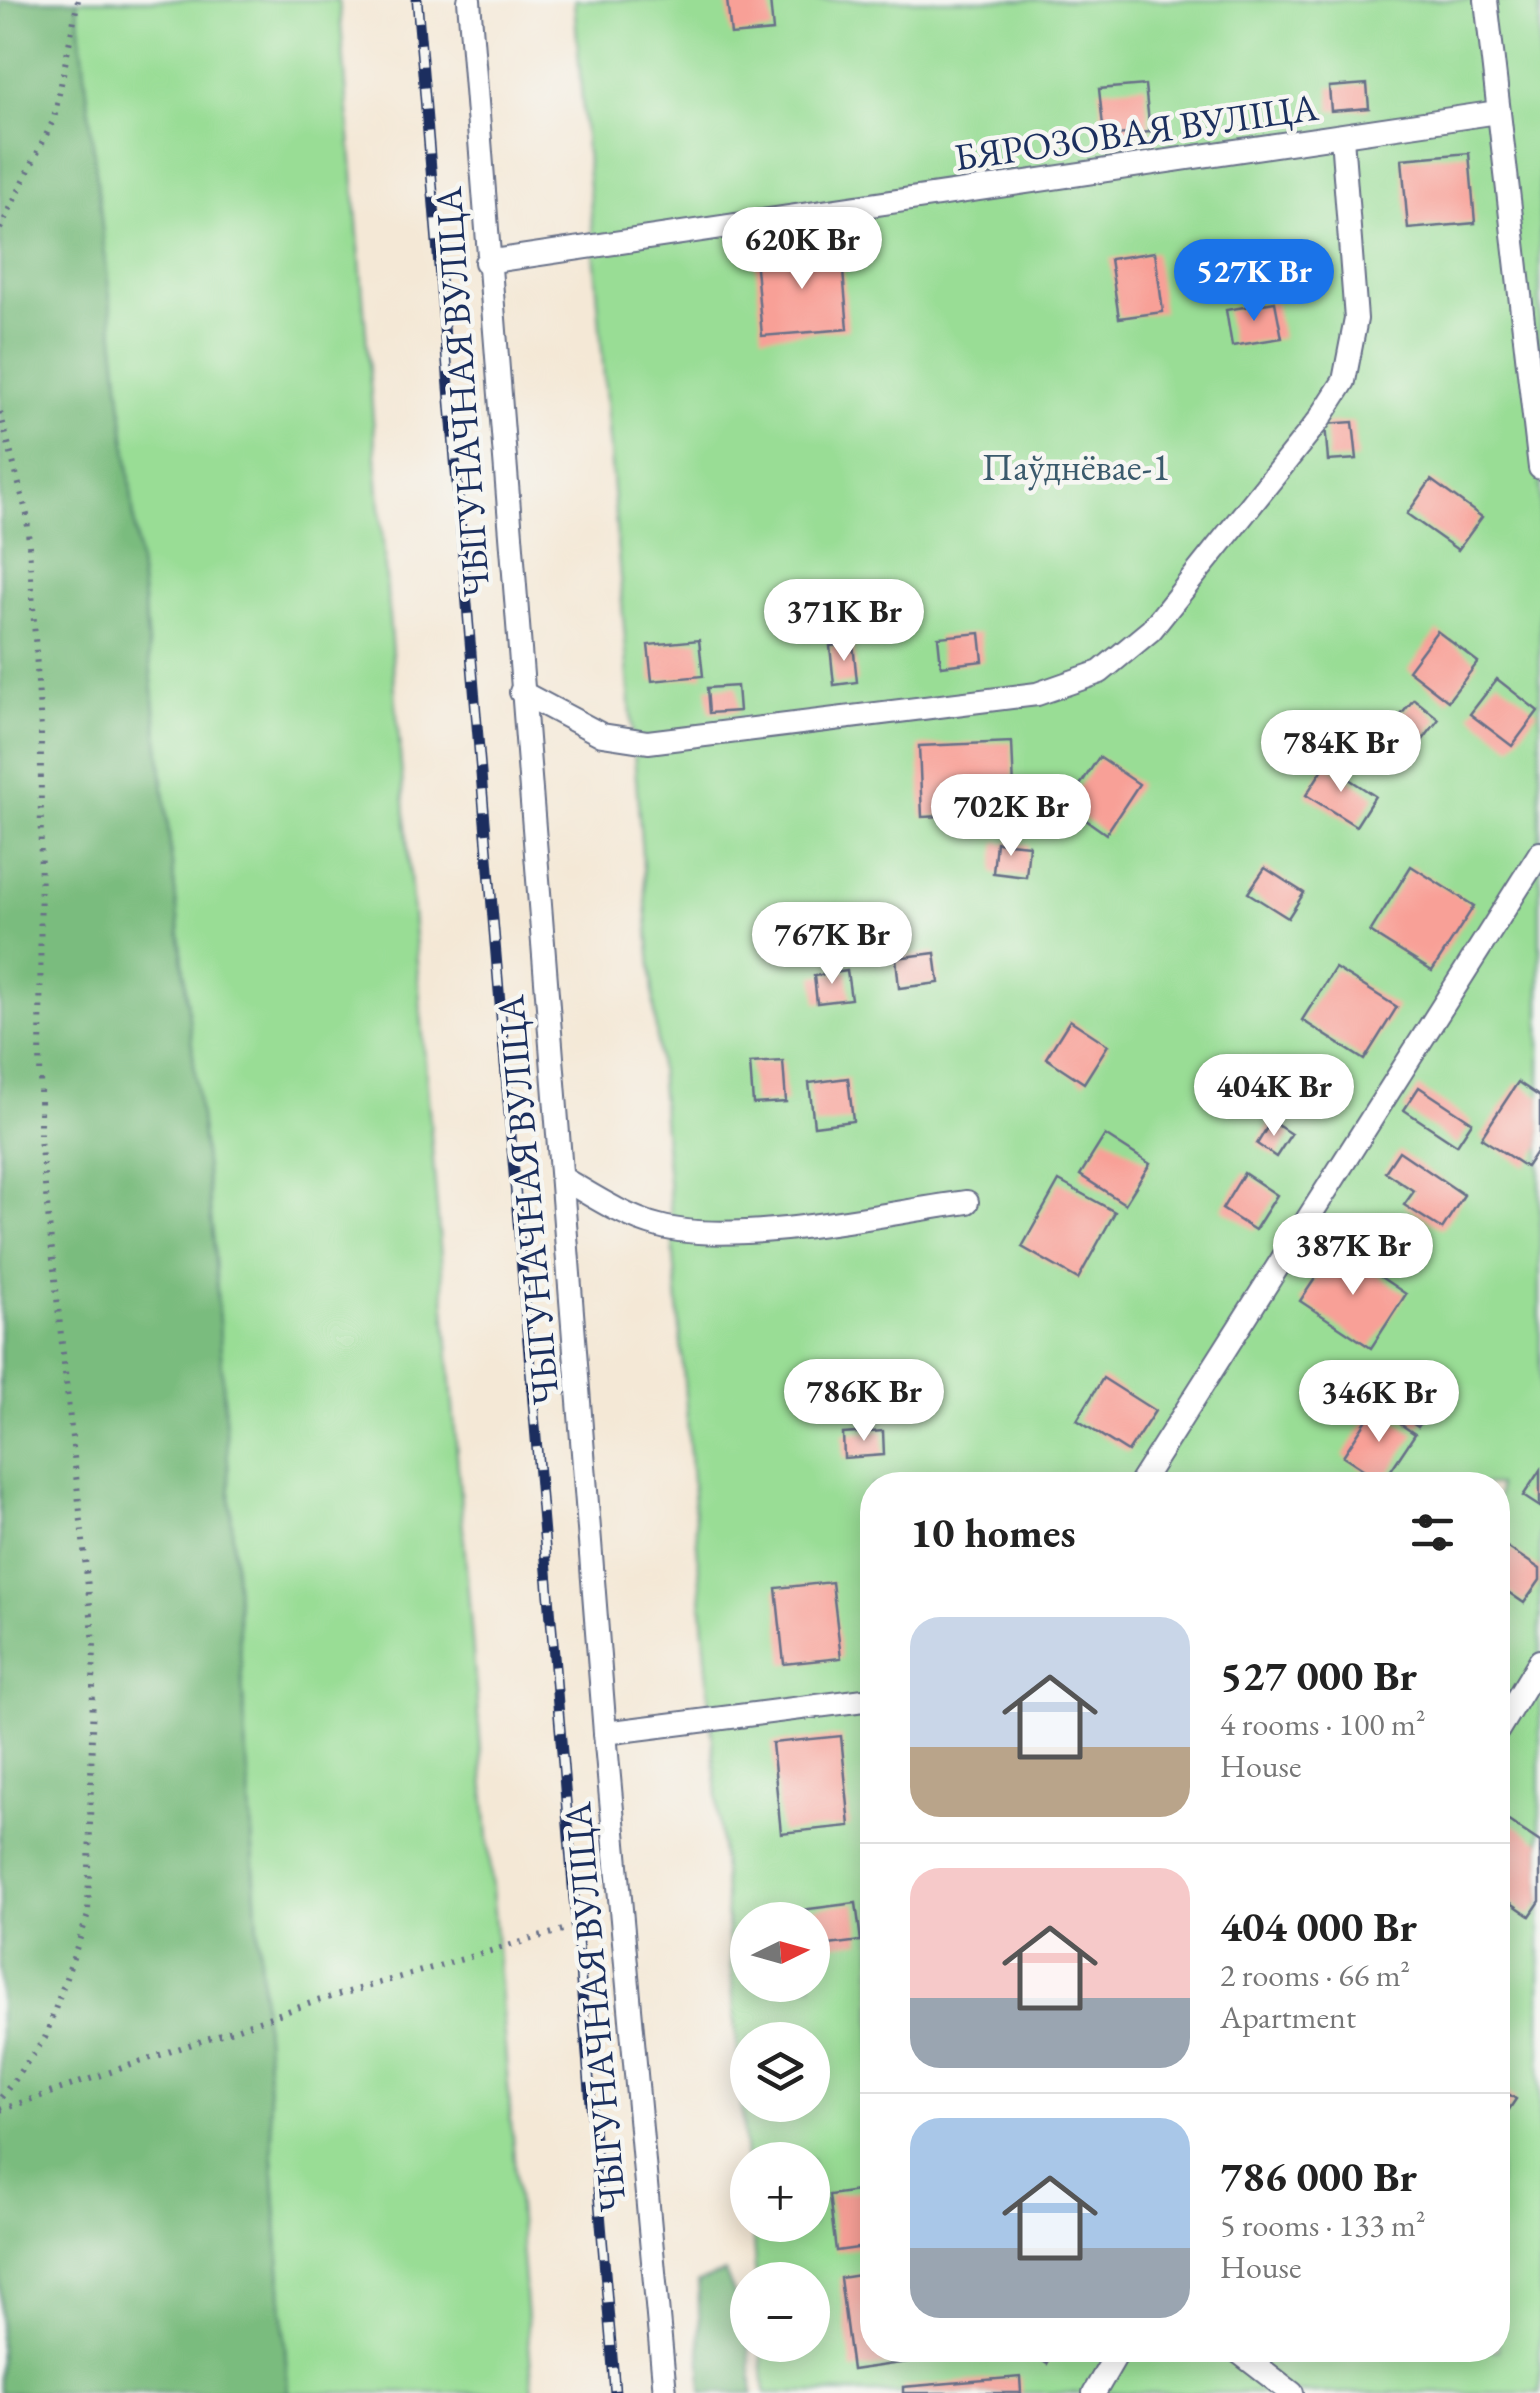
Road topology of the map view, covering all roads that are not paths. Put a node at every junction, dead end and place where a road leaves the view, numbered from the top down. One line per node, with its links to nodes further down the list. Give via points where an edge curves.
1 (468, 0): 5 (lane, ЧЫГУНАЧНАЯ ВУЛІЦА)
2 (1486, 0): 3 (lane)
3 (1498, 112): 4 (lane, БЯРОЗОВАЯ ВУЛІЦА); 6 (lane)
4 (1342, 137): 5 (lane, БЯРОЗОВАЯ ВУЛІЦА); 7 (lane, via 1356,319 1344,381 1163,616 1119,660 1080,682 1012,699 648,742 579,726)
5 (486, 262): 7 (lane, ЧЫГУНАЧНАЯ ВУЛІЦА)
6 (1540, 468)
7 (521, 692): 9 (lane, ЧЫГУНАЧНАЯ ВУЛІЦА)
8 (1540, 852): 11 (lane)
9 (562, 1178): 10 (lane, via 634,1218 705,1233); 15 (lane, ЧЫГУНАЧНАЯ ВУЛІЦА)
10 (967, 1202)
11 (1147, 1472)
12 (1540, 1661): 14 (lane)
13 (860, 1701): 15 (lane)
14 (1510, 1710)
15 (606, 1733): 18 (lane, ЧЫГУНАЧНАЯ ВУЛІЦА)
16 (1112, 2362): 19 (lane)
17 (1252, 2362): 20 (lane)
18 (665, 2393)
19 (1094, 2393)
20 (1292, 2393)

